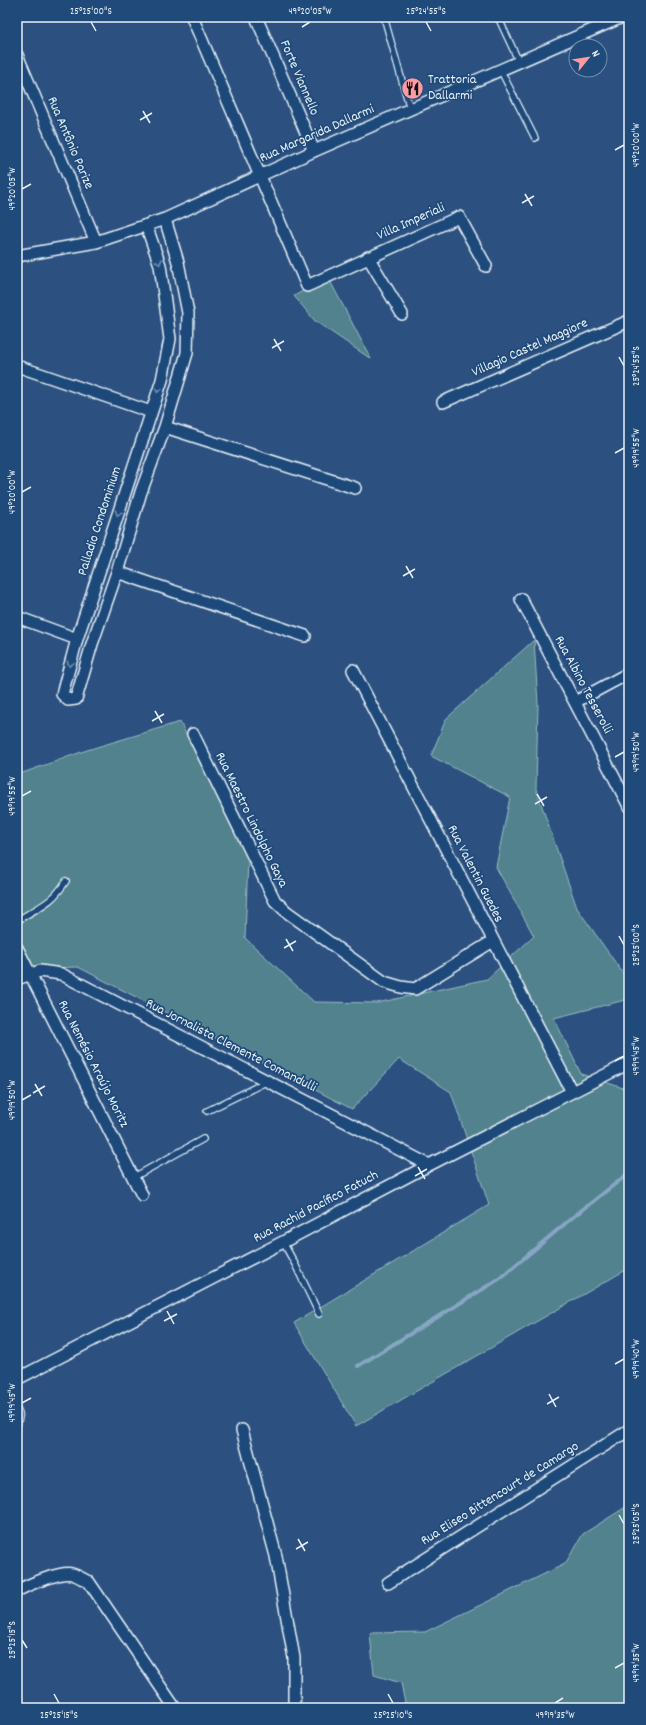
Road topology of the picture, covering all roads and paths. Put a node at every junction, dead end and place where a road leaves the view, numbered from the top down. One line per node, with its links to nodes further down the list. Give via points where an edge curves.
1 (192, 17): 12 (street)
2 (256, 17): 11 (street, Forte Viannello)
3 (384, 17): 9 (lane)
4 (498, 17): 7 (lane)
5 (622, 17): 7 (street, Rua Margarida Dallarmi)
6 (17, 55): 15 (street, Rua Antônio Parize)
7 (519, 63): 8 (street, Rua Margarida Dallarmi)
8 (500, 70): 9 (street, Rua Margarida Dallarmi); 10 (lane)
9 (410, 110): 11 (street, Rua Margarida Dallarmi)
10 (535, 138)
11 (314, 151): 12 (street, Rua Margarida Dallarmi)
12 (260, 175): 13 (street, Rua Margarida Dallarmi); 17 (street, Villa Imperiali, via 307,286)
13 (165, 219): 14 (street, Rua Margarida Dallarmi); 19 (street, Palladio Condominium, via 178,262)
14 (146, 225): 15 (street, Rua Margarida Dallarmi); 20 (street, Palladio Condominium, one-way to 20, via 160,265)
15 (96, 242): 16 (street, Rua Margarida Dallarmi)
16 (17, 256)
17 (368, 258): 18 (street, Villa Imperiali, via 458,217); 21 (street, Villa Imperiali)
18 (486, 266)
19 (183, 290): 20 (street); 26 (street, Palladio Condominium, via 188,313 187,353)
20 (165, 293): 25 (street, Palladio Condominium, one-way to 25, via 170,339 162,380)
21 (402, 314)
22 (629, 321): 24 (street, Villagio Castel Maggiore)
23 (17, 366): 25 (street)
24 (443, 402)
25 (151, 412): 27 (street, Palladio Condominium)
26 (165, 427): 28 (street); 29 (street, Palladio Condominium)
27 (126, 488): 29 (street); 34 (street, Palladio Condominium, one-way to 34)
28 (355, 488)
29 (141, 492): 30 (street, Palladio Condominium)
30 (117, 572): 33 (street); 34 (street, Palladio Condominium, one-way to 30, via 62,694 68,700 76,699)
31 (521, 599): 37 (street, Rua Albino Tesserolli)
32 (17, 617): 34 (street)
33 (305, 636)
34 (76, 639)
35 (353, 670): 42 (street, Rua Valentin Guedes)
36 (629, 673): 37 (street)
37 (575, 702): 39 (street, Rua Albino Tesserolli)
38 (193, 734): 42 (street, Rua Maestro Lindolpho Gaya, via 275,900 287,912 384,982 416,989)
39 (629, 806)
40 (66, 881): 41 (lane, via 58,894 47,904)
41 (17, 921)
42 (493, 942): 48 (street, Rua Valentin Guedes)
43 (17, 948): 44 (street, Rua Nemésio Araújo Moritz)
44 (30, 974): 45 (street, Rua Jornalista Clemente Comandulli); 47 (street, Rua Jornalista Clemente Comandulli, via 40,971 60,974); 52 (street, Rua Nemésio Araújo Moritz)
45 (17, 979)
46 (629, 1063): 48 (street, Rua Rachid Pacífico Fatuch)
47 (267, 1082): 49 (lane); 51 (street, Rua Jornalista Clemente Comandulli)
48 (572, 1092): 51 (street, Rua Rachid Pacífico Fatuch)
49 (207, 1111)
50 (203, 1139): 52 (lane)
51 (429, 1164): 54 (street, Rua Rachid Pacífico Fatuch)
52 (134, 1178): 53 (street, Rua Nemésio Araújo Moritz)
53 (142, 1194)
54 (283, 1242): 55 (lane, via 296,1264); 56 (street, Rua Rachid Pacífico Fatuch)
55 (318, 1314)
56 (17, 1379)
57 (242, 1430): 62 (street, via 276,1556 294,1658)
58 (629, 1430): 59 (street, Rua Eliseo Bittencourt de Camargo)
59 (388, 1583)
60 (17, 1591): 61 (street, via 54,1576 71,1573 89,1582)
61 (175, 1708)
62 (294, 1708)

